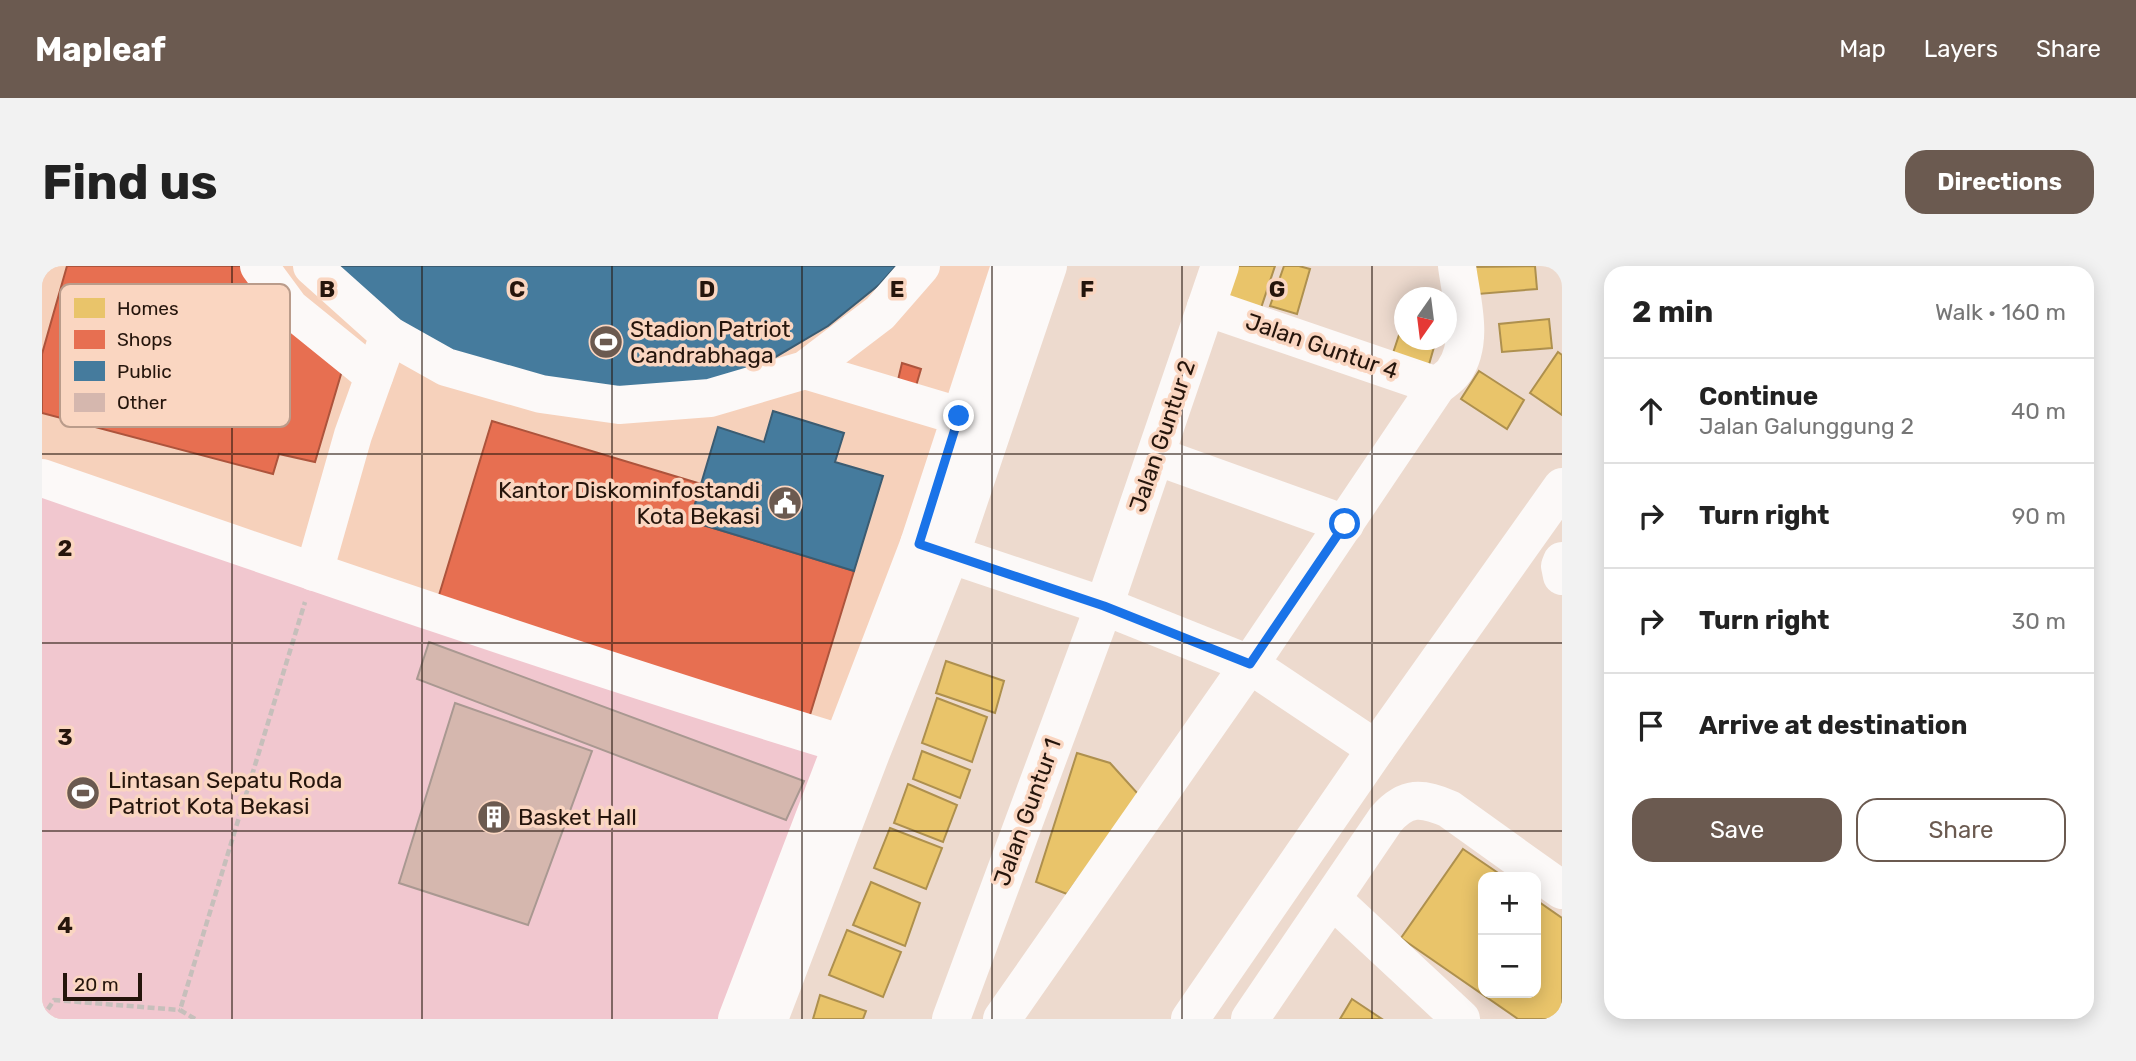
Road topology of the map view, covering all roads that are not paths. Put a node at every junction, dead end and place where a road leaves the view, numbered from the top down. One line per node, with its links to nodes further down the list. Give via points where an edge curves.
1 (259, 266): 8 (street)
2 (312, 266): 11 (street)
3 (920, 266): 12 (street, via 880,313)
4 (1010, 266): 15 (street)
5 (1048, 266): 20 (street)
6 (1220, 266): 9 (street, Jalan Guntur 2)
7 (1457, 266): 14 (street, via 1465,348 1454,372)
8 (272, 284)
9 (1206, 307): 14 (street, Jalan Guntur 4); 16 (street, Jalan Guntur 2)
10 (290, 308): 13 (street)
11 (389, 335): 12 (street, via 446,367 541,394 619,404 710,398); 13 (street)
12 (805, 370): 15 (street)
13 (374, 376): 22 (street)
14 (1437, 386): 19 (street)
15 (959, 416): 20 (street)
16 (1156, 456): 19 (street); 24 (street, Jalan Guntur 2)
17 (42, 478): 22 (street)
18 (1562, 487): 27 (street)
19 (1345, 524): 25 (street)
20 (935, 548): 24 (street); 26 (street); 31 (street, via 871,752)
21 (1562, 561): 23 (street)
22 (314, 572): 26 (street)
23 (1562, 576)
24 (1104, 606): 25 (street); 32 (street, Jalan Guntur 1)
25 (1250, 664): 27 (street); 33 (street)
26 (843, 744): 30 (street)
27 (1376, 749): 34 (street)
28 (1562, 890): 29 (street, via 1449,809 1419,800 1396,808)
29 (1332, 899): 35 (street); 36 (street)
30 (737, 1019)
31 (769, 1019)
32 (951, 1019)
33 (1002, 1019)
34 (1191, 1019)
35 (1250, 1019)
36 (1461, 1019)

